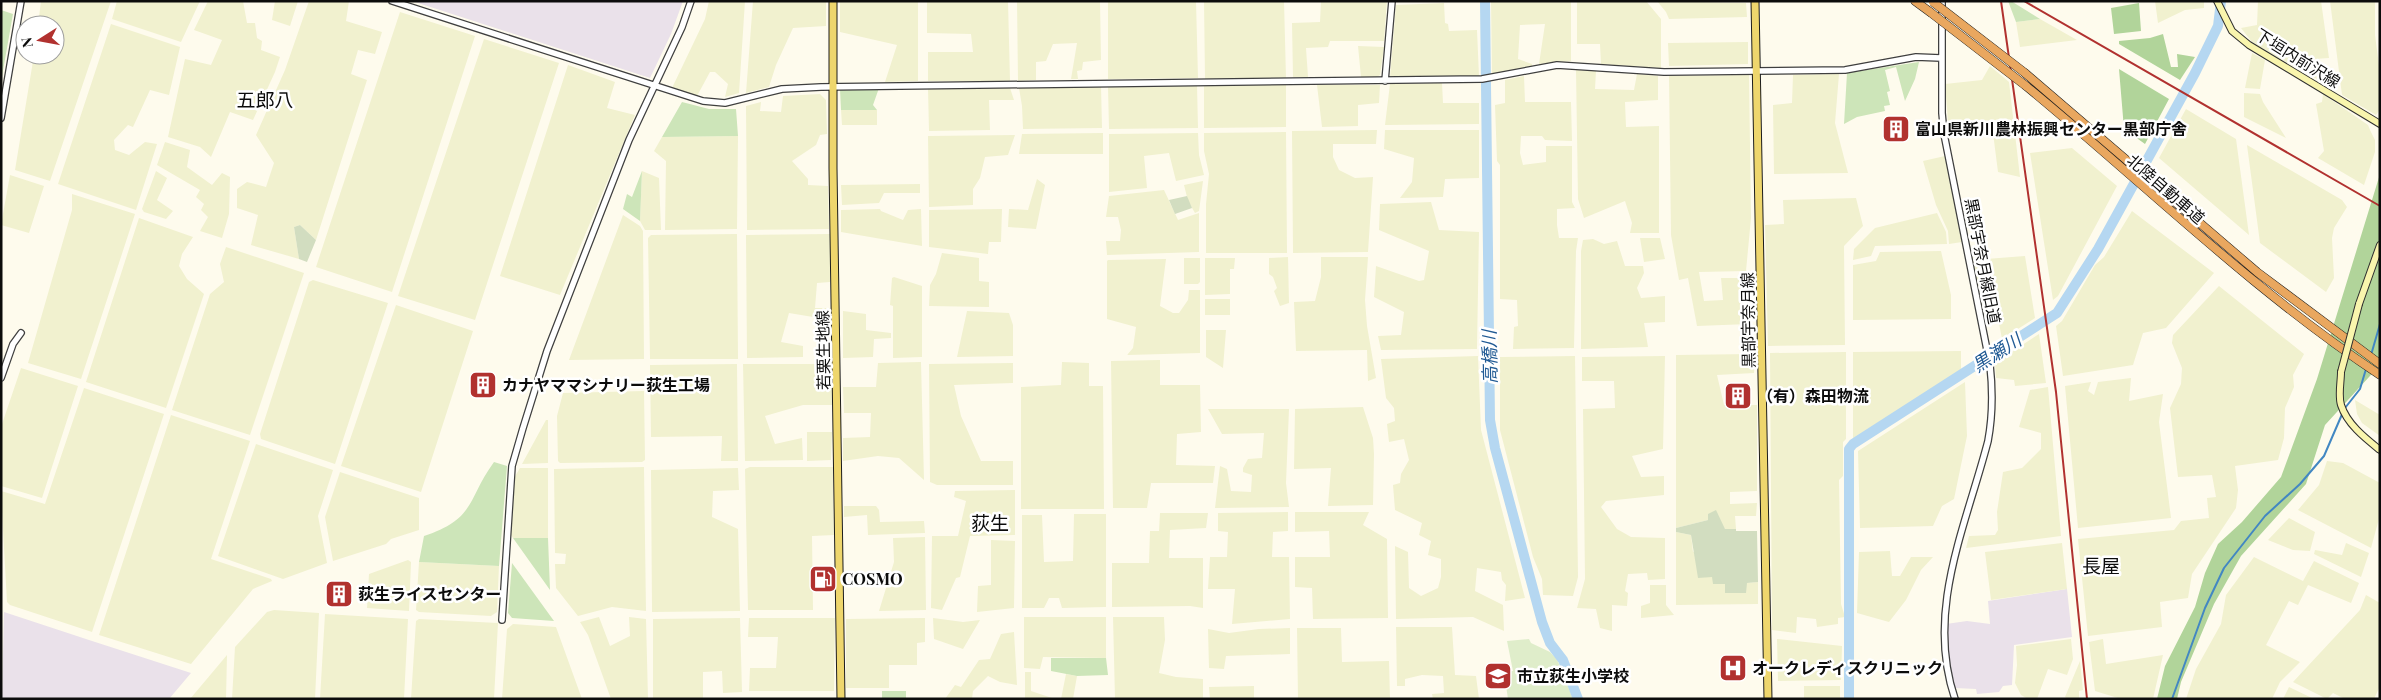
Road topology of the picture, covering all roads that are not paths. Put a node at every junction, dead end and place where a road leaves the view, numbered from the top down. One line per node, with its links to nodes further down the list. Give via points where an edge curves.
1 (21, 1): 16 (street)
2 (392, 1): 14 (street)
3 (690, 1): 14 (street, via 682,27)
4 (833, 1): 15 (main road, 若栗生地線)
5 (1392, 1): 13 (street)
6 (1755, 1): 12 (main road, 黒部宇奈月線)
7 (1915, 1): 21 (highway, 北陸自動車道, bridge, via 2026,86 2293,313)
8 (1942, 1): 11 (street, 黒部宇奈月線旧道)
9 (2216, 1): 17 (main road, 下垣内前沢線, via 2232,31 2256,51)
10 (1932, 2): 20 (highway, 北陸自動車道, bridge, via 2025,73 2280,291)
11 (1941, 58): 12 (street, via 1916,57 1845,70); 27 (street, 黒部宇奈月線旧道, via 1944,134 1993,391 1992,420 1944,605 1945,664)
12 (1756, 69): 13 (street, via 1664,72 1557,65 1482,78); 26 (main road, 黒部宇奈月線)
13 (1385, 81): 15 (street)
14 (653, 86): 15 (street, via 703,101 725,103 782,89); 24 (street, via 547,351 512,466)
15 (833, 86): 25 (main road, 若栗生地線)
16 (1, 118)
17 (2380, 124)
18 (2380, 245): 23 (main road, bridge, via 2358,304 2342,372 2341,404 2358,431)
19 (21, 333): 22 (street, via 13,344)
20 (2380, 364)
21 (2380, 375)
22 (1, 378)
23 (2380, 450)
24 (502, 620)
25 (841, 699)
26 (1768, 699)
27 (1955, 699)

